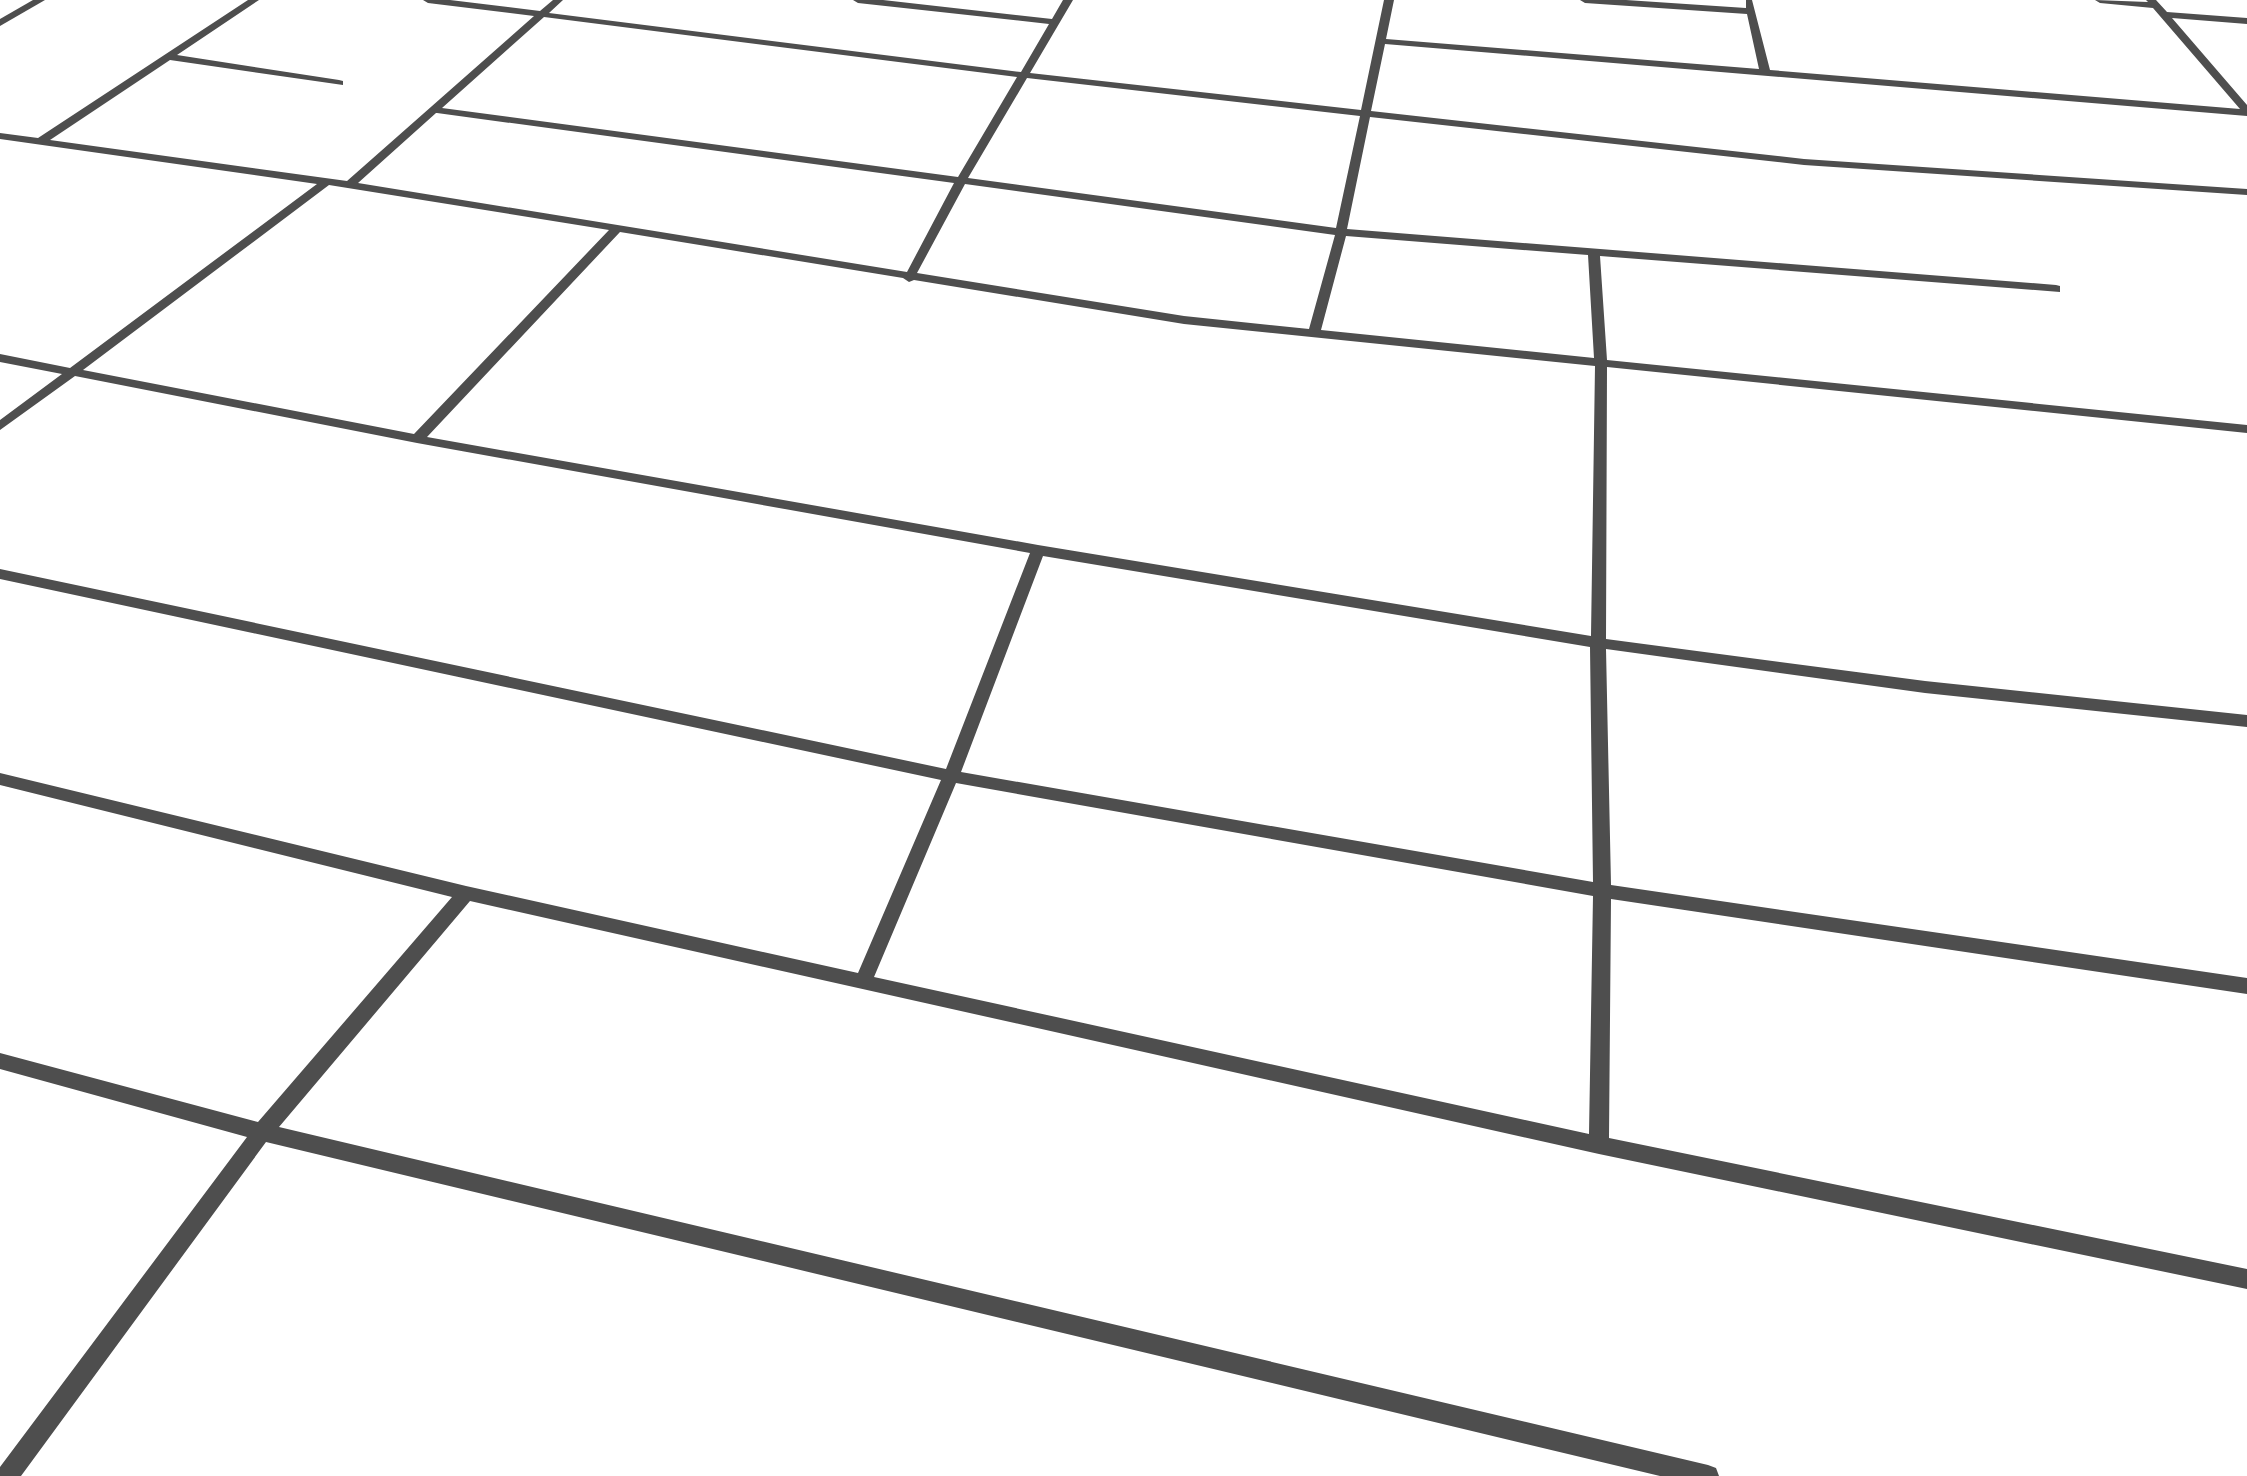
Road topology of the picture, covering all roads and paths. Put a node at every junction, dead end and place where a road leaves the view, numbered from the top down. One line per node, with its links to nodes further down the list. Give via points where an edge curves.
1 (40, 0): 16 (street)
2 (254, 0): 18 (street)
3 (428, 0): 13 (street)
4 (558, 0): 13 (street)
5 (858, 0): 10 (street)
6 (1068, 0): 15 (street)
7 (1389, 0): 17 (street)
8 (1585, 0): 11 (street)
9 (2100, 0): 12 (street)
10 (875, 1): 15 (street)
11 (1749, 6): 19 (street)
12 (2157, 7): 14 (street); 24 (street)
13 (542, 16): 20 (street); 22 (street)
14 (2247, 21)
15 (1053, 22): 20 (street)
16 (0, 23)
17 (1381, 41): 19 (street); 23 (street)
18 (168, 57): 21 (street); 26 (street)
19 (1765, 72): 24 (street)
20 (1022, 75): 23 (street); 28 (street)
21 (339, 83)
22 (437, 110): 28 (street); 29 (street)
23 (1364, 111): 30 (street, via 1804,162); 32 (street)
24 (2247, 112)
25 (0, 136): 26 (street)
26 (41, 141): 27 (street)
27 (328, 181): 29 (street); 39 (street)
28 (961, 181): 32 (street); 34 (street)
29 (349, 185): 31 (street)
30 (2247, 192)
31 (616, 230): 34 (street); 42 (street)
32 (1341, 232): 33 (street); 36 (street)
33 (1594, 253): 35 (street); 38 (street)
34 (909, 278): 36 (street)
35 (2056, 289)
36 (1314, 334): 38 (street)
37 (0, 358): 39 (street)
38 (1601, 364): 41 (street); 45 (street)
39 (74, 371): 40 (street); 42 (street)
40 (0, 426)
41 (2247, 429)
42 (417, 439): 43 (street)
43 (1038, 550): 45 (street); 47 (street)
44 (0, 574): 47 (street)
45 (1598, 643): 46 (street, via 1925,687); 49 (street)
46 (2247, 721)
47 (951, 776): 49 (street); 51 (street)
48 (0, 779): 50 (street)
49 (1602, 891): 52 (street); 55 (street)
50 (466, 893): 51 (street); 54 (street)
51 (863, 982): 55 (street)
52 (2247, 986)
53 (0, 1061): 54 (street)
54 (262, 1132): 57 (street); 58 (street)
55 (1599, 1145): 56 (street)
56 (2247, 1279)
57 (7, 1476)
58 (1708, 1476)

